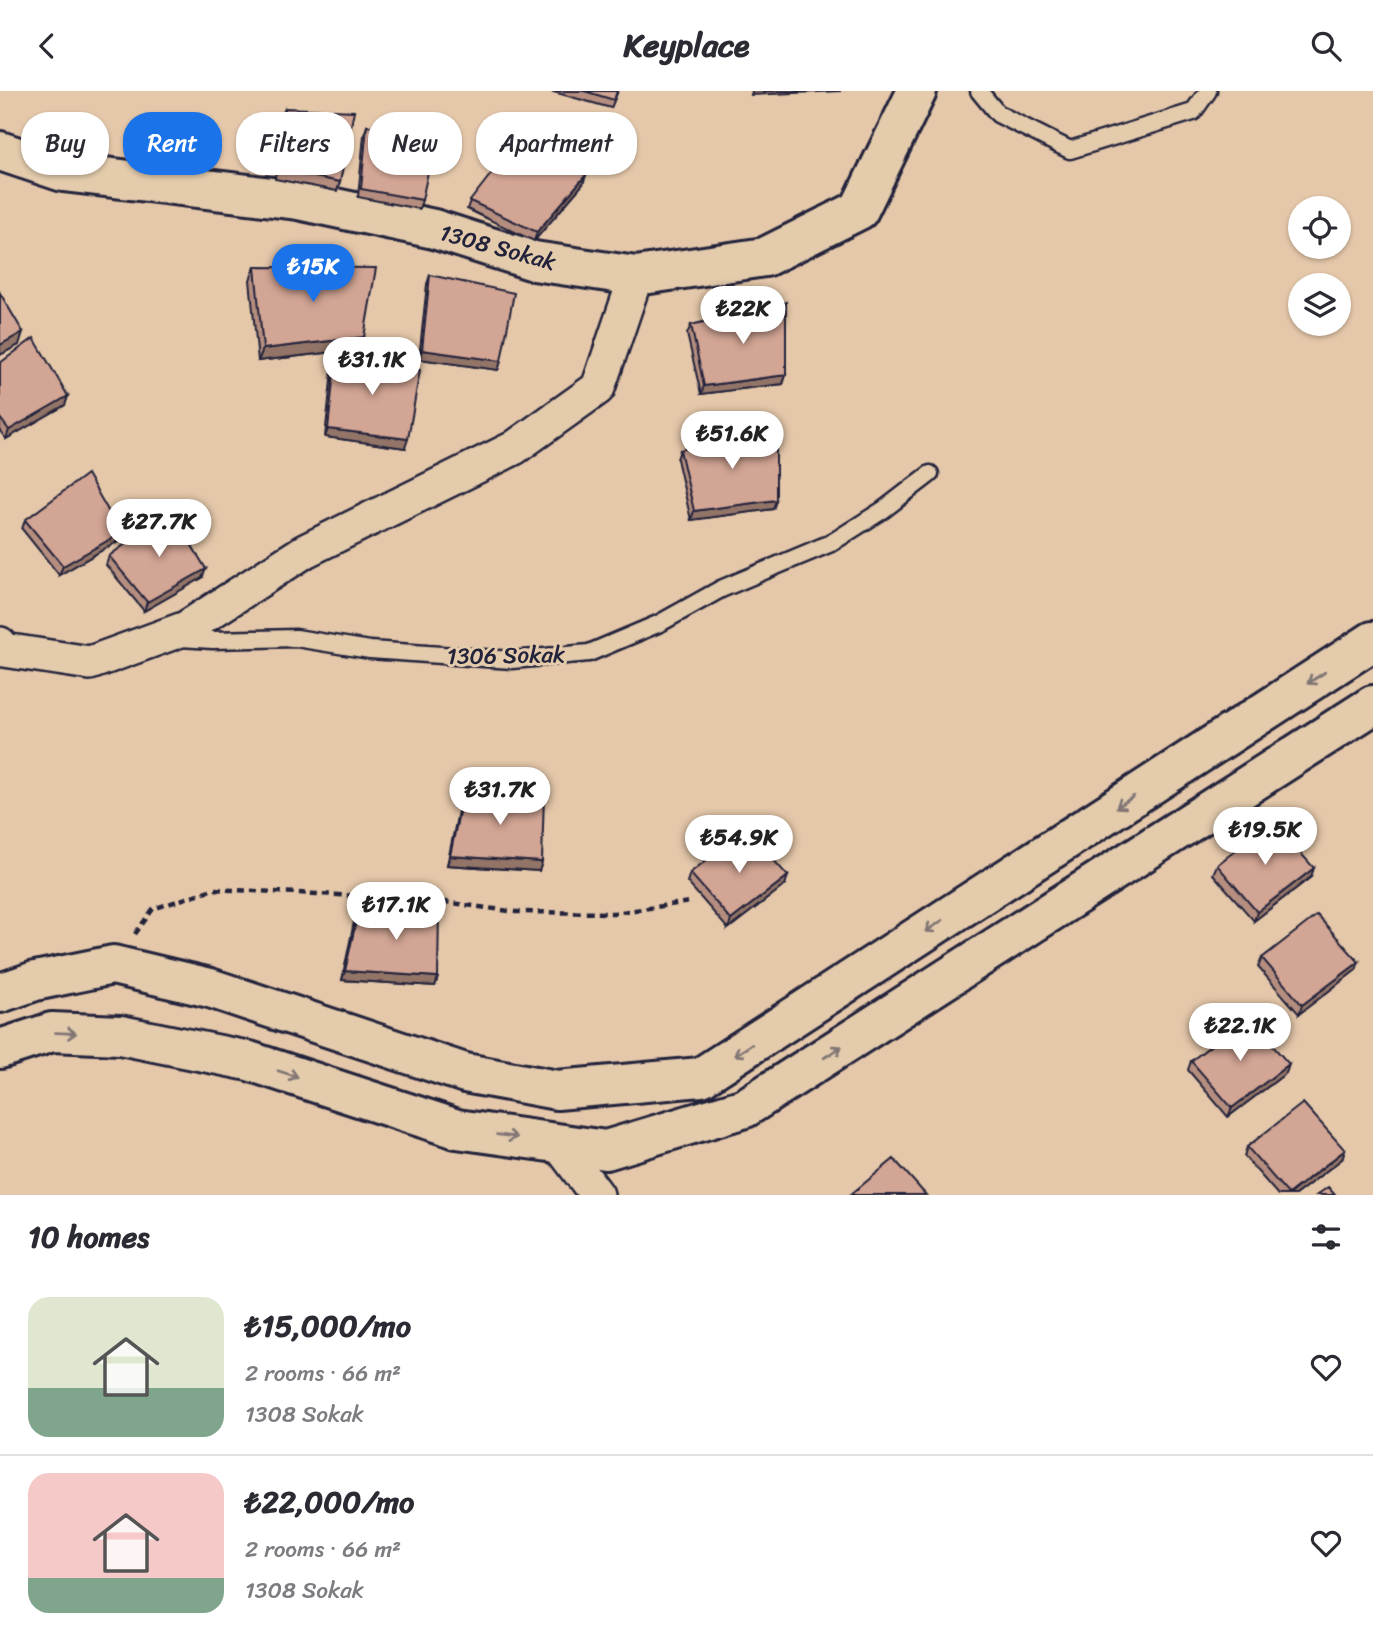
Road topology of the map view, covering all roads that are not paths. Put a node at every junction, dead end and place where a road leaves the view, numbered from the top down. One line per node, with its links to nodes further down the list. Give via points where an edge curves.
1 (917, 91): 5 (street, 1308 Sokak, via 859,210 765,257)
2 (979, 91): 3 (lane, via 998,114 1070,150 1193,112)
3 (1208, 91)
4 (0, 151): 5 (street, 1308 Sokak, via 63,172 298,200 434,229 534,261)
5 (636, 277): 7 (street, 1306 Sokak, via 598,388 514,448 305,551 186,628)
6 (930, 474): 7 (lane, 1306 Sokak, via 831,543 721,589 589,653 512,660 370,650 296,638 213,641)
7 (163, 636): 9 (street, 1306 Sokak, via 90,663 4,650)
8 (1373, 641): 11 (street, one-way to 11, via 701,1077 557,1090 465,1073 210,988 113,965)
9 (0, 645)
10 (1373, 705): 13 (street, one-way to 10, via 606,1150 745,1108)
11 (0, 993)
12 (0, 1049): 13 (street, one-way to 13, via 52,1033 120,1035 249,1061 457,1129)
13 (558, 1143): 14 (street)
14 (597, 1195)

